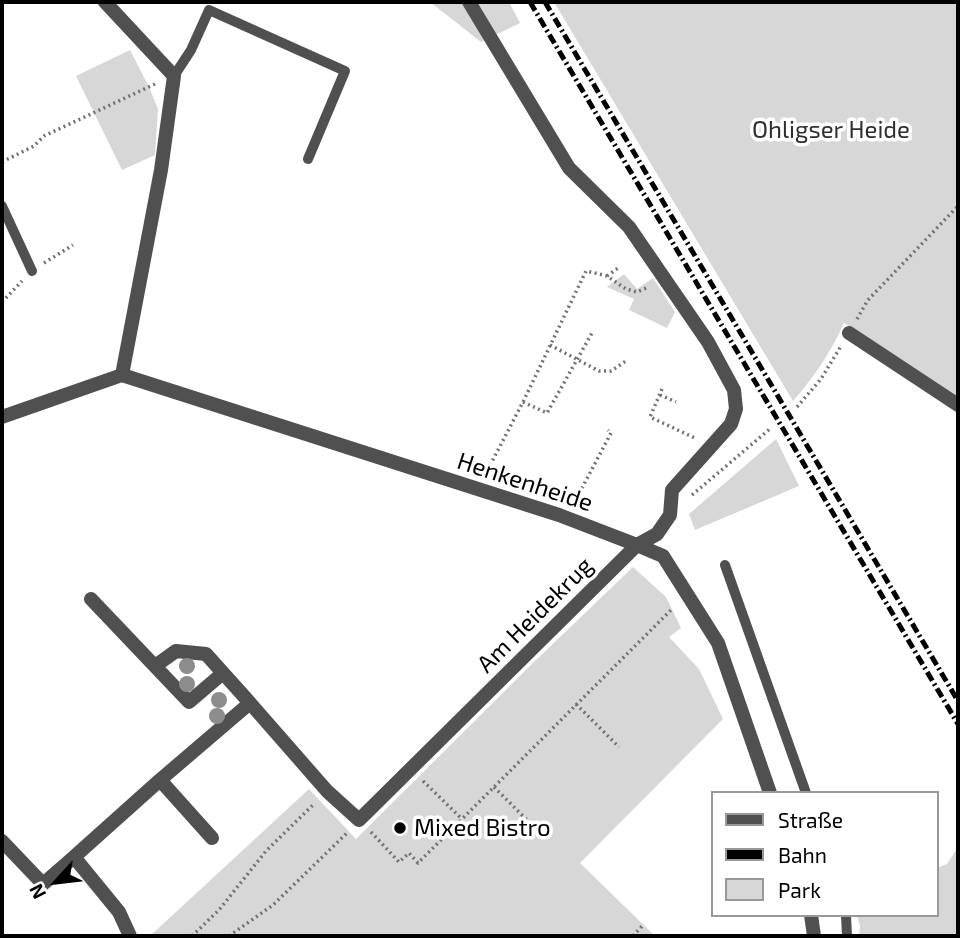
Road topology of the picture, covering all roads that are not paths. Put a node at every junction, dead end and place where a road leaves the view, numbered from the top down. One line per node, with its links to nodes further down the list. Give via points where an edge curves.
1 (105, 2): 3 (street)
2 (469, 2): 11 (street, Am Heidekrug, via 569,168 629,227 708,342 734,390 736,409 731,424 672,490 670,515 657,534)
3 (174, 76): 4 (lane, via 209,10 345,71); 8 (street)
4 (308, 159)
5 (2, 206): 6 (lane)
6 (32, 271)
7 (849, 333): 9 (street)
8 (122, 374): 10 (street); 11 (street, Henkenheide, via 559,515)
9 (958, 405)
10 (2, 417)
11 (637, 545): 16 (street, Am Heidekrug, via 359,820 327,792); 18 (street, Henkenheide, via 663,556 718,643)
12 (725, 565): 19 (lane)
13 (91, 598): 14 (street)
14 (155, 666): 15 (street, via 176,651 206,654); 15 (street, via 188,702)
15 (223, 673): 16 (street)
16 (250, 703): 17 (street)
17 (160, 780): 20 (street); 22 (street)
18 (769, 791)
19 (805, 791)
20 (212, 838)
21 (2, 841): 22 (street, via 43,884)
22 (74, 857): 25 (street, via 119,912)
23 (811, 917): 26 (street)
24 (846, 917): 27 (lane)
25 (130, 936)
26 (814, 936)
27 (847, 936)

